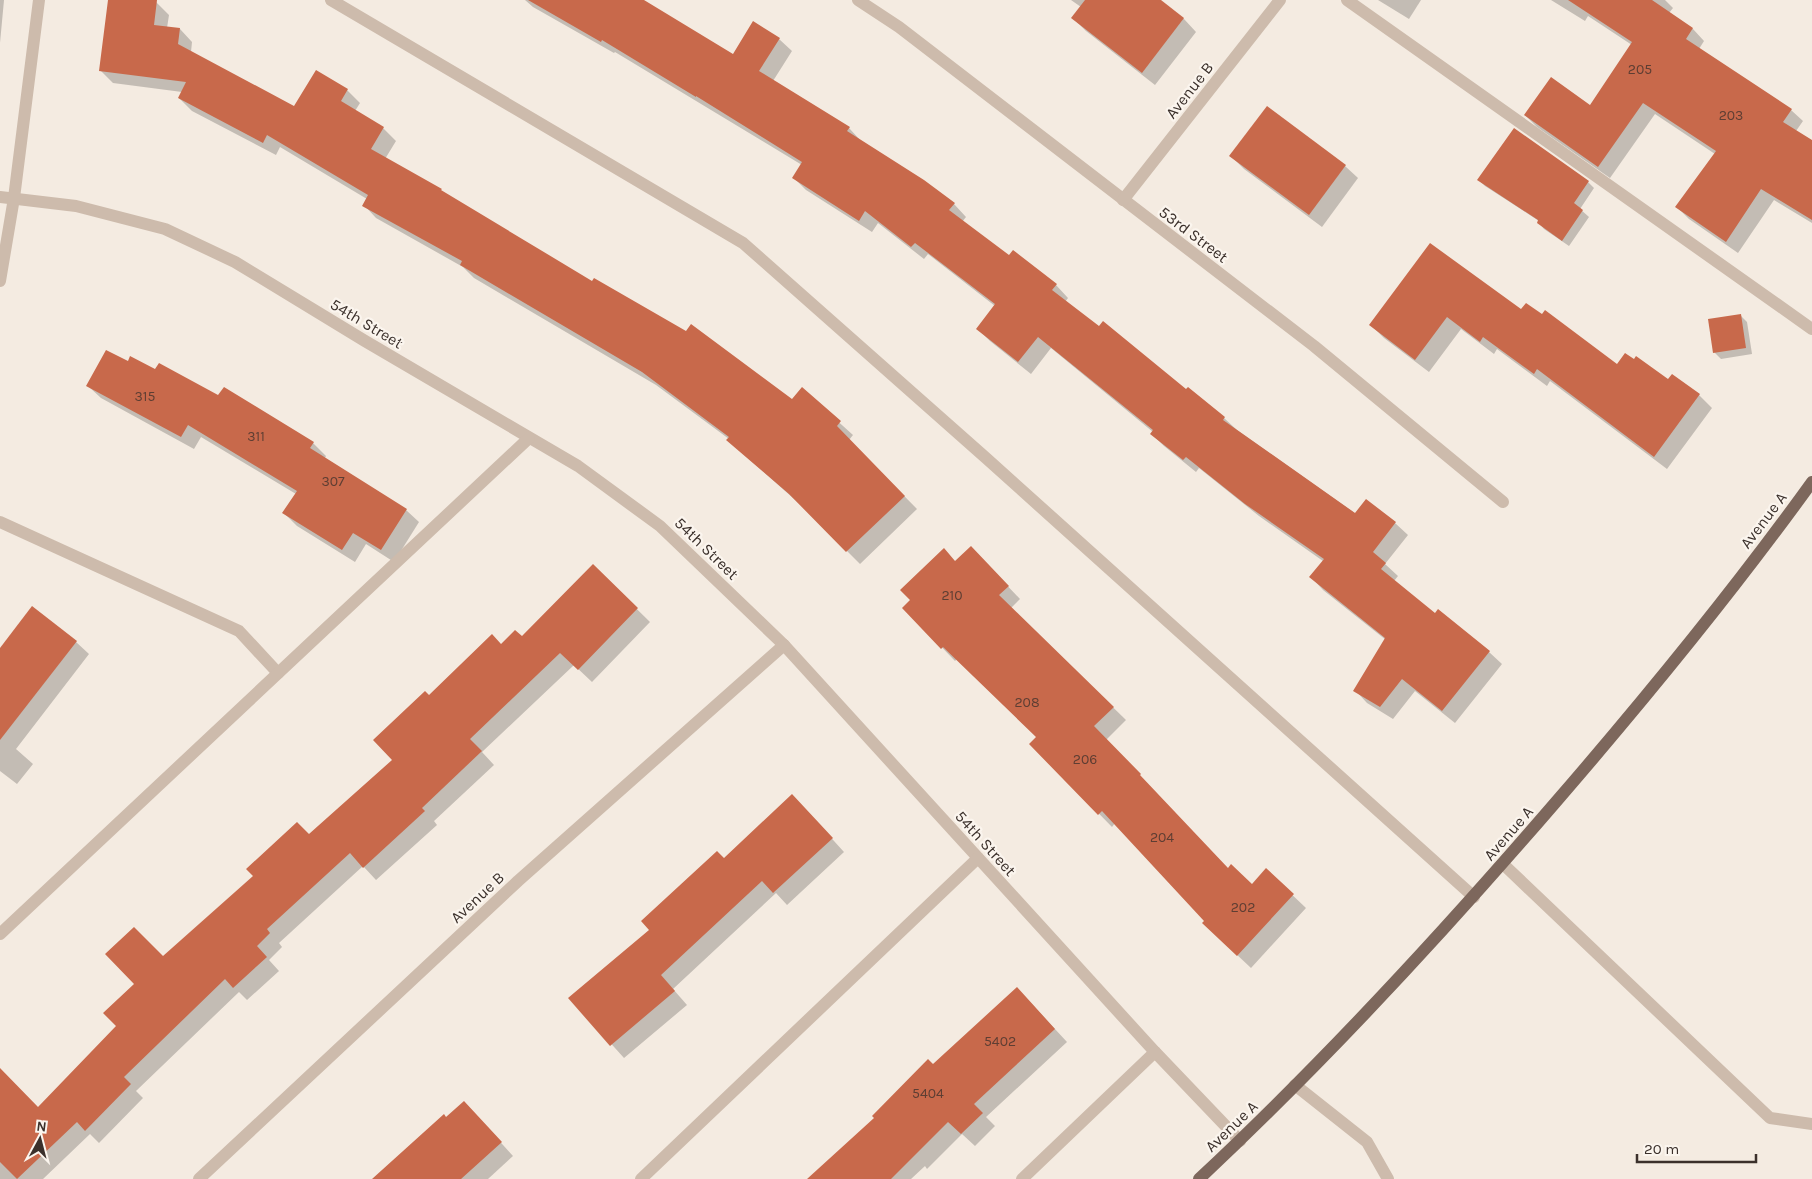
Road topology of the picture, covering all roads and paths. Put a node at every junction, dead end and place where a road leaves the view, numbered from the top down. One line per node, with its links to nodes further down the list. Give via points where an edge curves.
1 (39, 0): 7 (street)
2 (331, 0): 19 (street, via 743,243)
3 (858, 0): 8 (street, 53rd Street, via 899,27)
4 (1280, 0): 8 (street, Avenue B)
5 (1347, 0): 10 (street)
6 (0, 196): 7 (street, 54th Street)
7 (14, 198): 9 (street); 11 (street, 54th Street, via 76,206 165,229 235,262)
8 (1123, 200): 13 (street, 53rd Street, via 1314,346)
9 (0, 281)
10 (1812, 329)
11 (529, 438): 15 (street, 54th Street, via 578,466 660,526); 16 (street)
12 (1812, 482): 18 (main road, Avenue A, via 1627,720)
13 (1503, 502)
14 (0, 522): 16 (street, via 239,631)
15 (784, 645): 17 (street, 54th Street); 25 (street, Avenue B, via 518,882)
16 (278, 673): 20 (street)
17 (978, 858): 21 (street, 54th Street); 26 (street)
18 (1502, 864): 19 (main road, Avenue A); 23 (street, via 1770,1118)
19 (1474, 897): 22 (main road, Avenue A)
20 (0, 934)
21 (1155, 1052): 24 (street, 54th Street); 27 (street)
22 (1294, 1085): 24 (main road, Avenue A); 29 (street, via 1367,1142)
23 (1812, 1124)
24 (1240, 1141): 28 (main road, Avenue A)
25 (199, 1179)
26 (641, 1179)
27 (1022, 1179)
28 (1199, 1179)
29 (1388, 1179)

